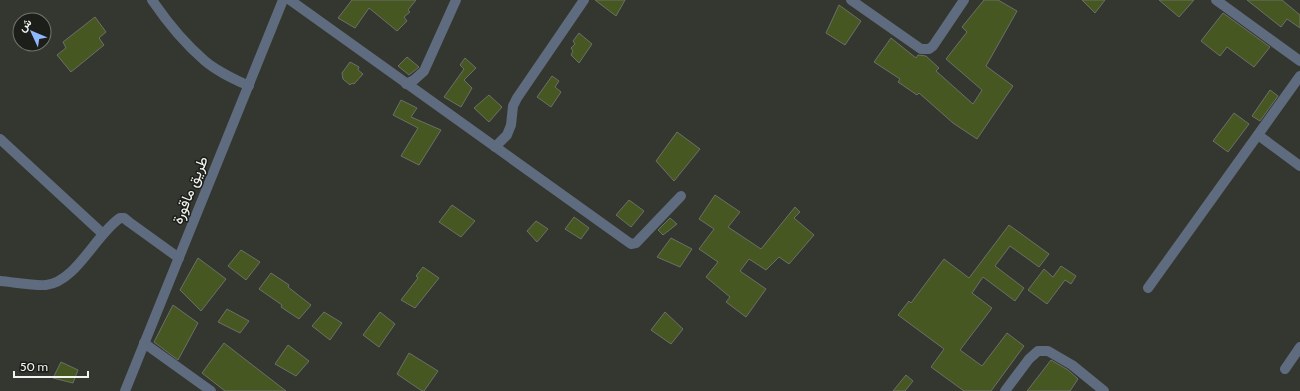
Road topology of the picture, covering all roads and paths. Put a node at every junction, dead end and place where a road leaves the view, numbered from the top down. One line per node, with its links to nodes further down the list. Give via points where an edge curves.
1 (152, 0): 12 (street, via 177,32 205,61)
2 (283, 0): 12 (street, طريق ماقورة)
3 (290, 0): 11 (street)
4 (456, 0): 11 (street, via 424,70)
5 (584, 0): 15 (street, via 517,98 507,135)
6 (851, 0): 7 (street, via 921,49 928,49 933,46)
7 (964, 0)
8 (1216, 0): 9 (street)
9 (1300, 61)
10 (1300, 76): 13 (street)
11 (406, 84): 15 (street)
12 (249, 86): 19 (street, طريق ماقورة)
13 (1258, 135): 16 (street); 21 (street)
14 (0, 139): 18 (street)
15 (495, 147): 17 (street, via 631,244 636,243)
16 (1300, 166)
17 (681, 196)
18 (103, 234): 19 (street, via 116,220 124,218); 20 (street, via 75,267 57,282 46,285)
19 (179, 258): 22 (street, طريق ماقورة)
20 (0, 281)
21 (1148, 288)
22 (144, 343): 25 (street, طريق ماقورة); 26 (street)
23 (1300, 347): 24 (street)
24 (1285, 369)
25 (125, 391)
26 (212, 391)
27 (1005, 391): 28 (street, via 1038,351 1048,351 1072,365)
28 (1104, 391)

